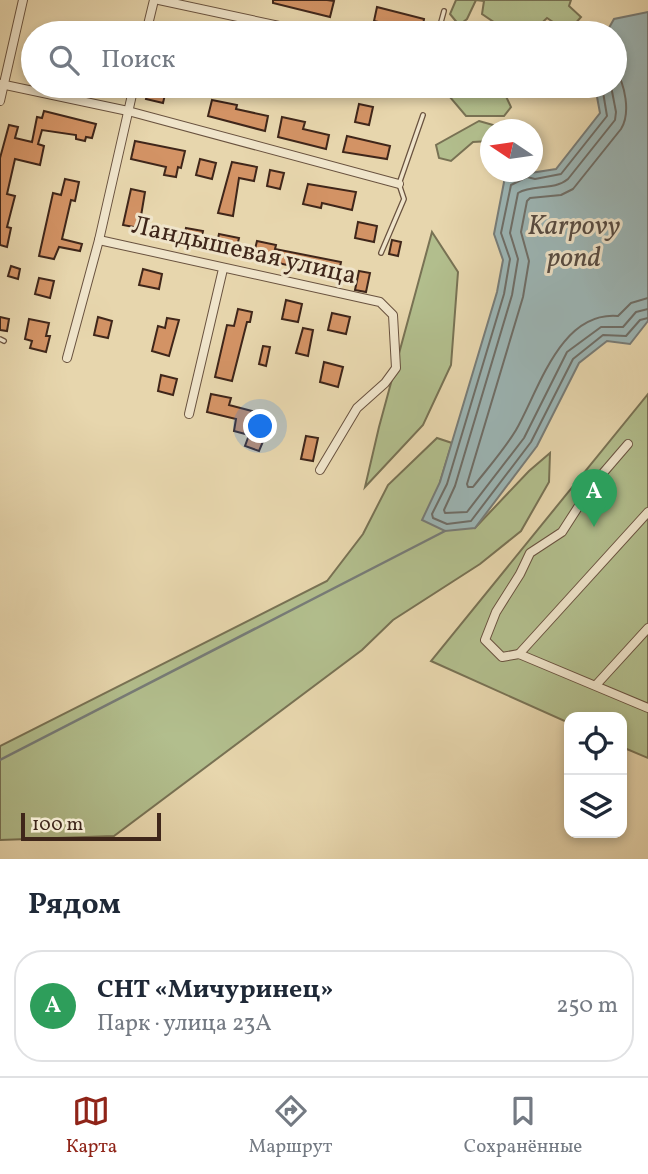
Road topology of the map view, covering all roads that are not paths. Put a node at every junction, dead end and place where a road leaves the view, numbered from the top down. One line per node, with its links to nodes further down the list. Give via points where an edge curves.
1 (23, 0): 8 (street)
2 (154, 0): 5 (street)
3 (159, 0): 6 (street)
4 (444, 11): 7 (lane)
5 (149, 21)
6 (256, 21)
7 (441, 21)
8 (2, 84): 9 (street); 12 (street)
9 (21, 88)
10 (67, 98): 13 (street)
11 (131, 98): 13 (street)
12 (0, 101)
13 (128, 111): 15 (street); 16 (street)
14 (423, 116): 15 (lane)
15 (400, 184): 17 (lane, via 404,199)
16 (99, 240): 18 (street, Ландышевая улица); 19 (street)
17 (381, 254)
18 (223, 269): 20 (street); 22 (street, Ландышевая улица, via 380,302 393,315 396,369 357,408)
19 (67, 358)
20 (189, 414)
21 (628, 444): 25 (street, via 591,487 562,532 530,553 496,612 485,640 502,657)
22 (320, 470)
23 (648, 512): 25 (street)
24 (648, 628): 26 (street)
25 (519, 654): 26 (street)
26 (596, 685): 27 (street)
27 (648, 708)

